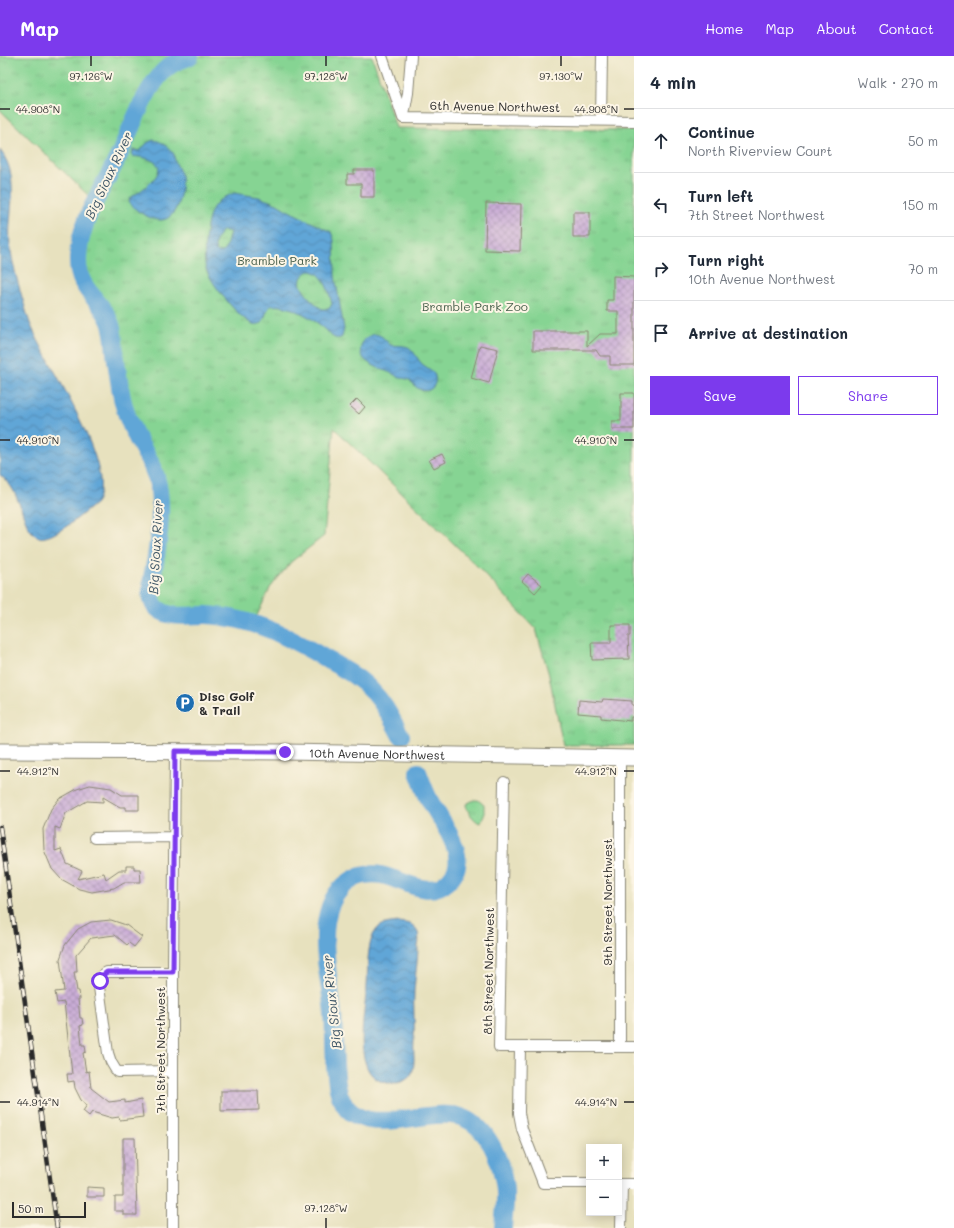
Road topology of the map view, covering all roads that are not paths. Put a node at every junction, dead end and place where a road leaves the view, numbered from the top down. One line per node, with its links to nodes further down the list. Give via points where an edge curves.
1 (382, 56): 4 (street)
2 (411, 56): 4 (street)
3 (602, 56): 5 (street)
4 (403, 118): 5 (street, 6th Avenue Northwest)
5 (601, 120): 6 (street, 6th Avenue Northwest)
6 (634, 121)
7 (0, 751): 8 (street, 10th Avenue Northwest)
8 (175, 751): 9 (street, 10th Avenue Northwest); 11 (street, 7th Street Northwest)
9 (627, 758): 15 (street, 9th Street Northwest)
10 (504, 782): 14 (street, 8th Street Northwest, via 499,1047)
11 (175, 837): 12 (street); 13 (street, 7th Street Northwest)
12 (94, 838)
13 (173, 972): 17 (street, 7th Street Northwest); 17 (street, via 107,972 102,976 100,987 108,1053 117,1072)
14 (520, 1047): 15 (street); 18 (street, via 519,1113 522,1129 543,1183)
15 (620, 1047): 16 (street)
16 (634, 1047)
17 (173, 1071): 22 (street, 7th Street Northwest)
18 (586, 1184)
19 (622, 1184): 20 (street)
20 (634, 1184)
21 (622, 1216): 23 (street)
22 (173, 1228)
23 (622, 1228)

